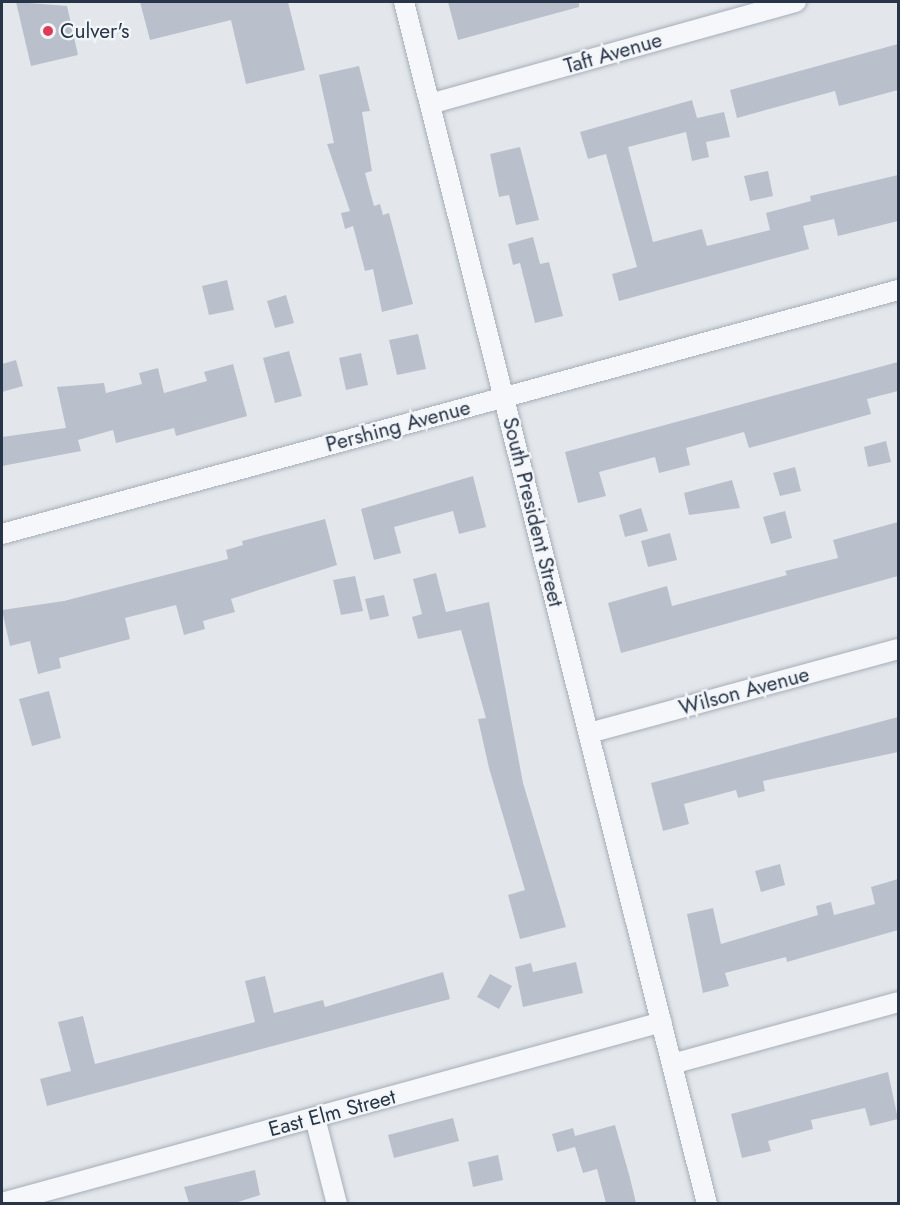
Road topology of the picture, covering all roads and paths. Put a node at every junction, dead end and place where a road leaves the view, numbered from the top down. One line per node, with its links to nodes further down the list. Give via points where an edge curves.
1 (405, 2): 3 (street, South President Street)
2 (796, 2): 3 (street, Taft Avenue)
3 (430, 104): 5 (street, South President Street)
4 (898, 290): 5 (street, Pershing Avenue)
5 (504, 398): 6 (street, Pershing Avenue); 8 (street, South President Street)
6 (2, 534)
7 (898, 649): 8 (street, Wilson Avenue)
8 (589, 733): 10 (street, South President Street)
9 (898, 1002): 11 (street)
10 (662, 1022): 11 (street, South President Street); 12 (street, East Elm Street)
11 (672, 1065): 15 (street)
12 (315, 1118): 13 (street, East Elm Street); 14 (street)
13 (2, 1203)
14 (337, 1203)
15 (707, 1203)

